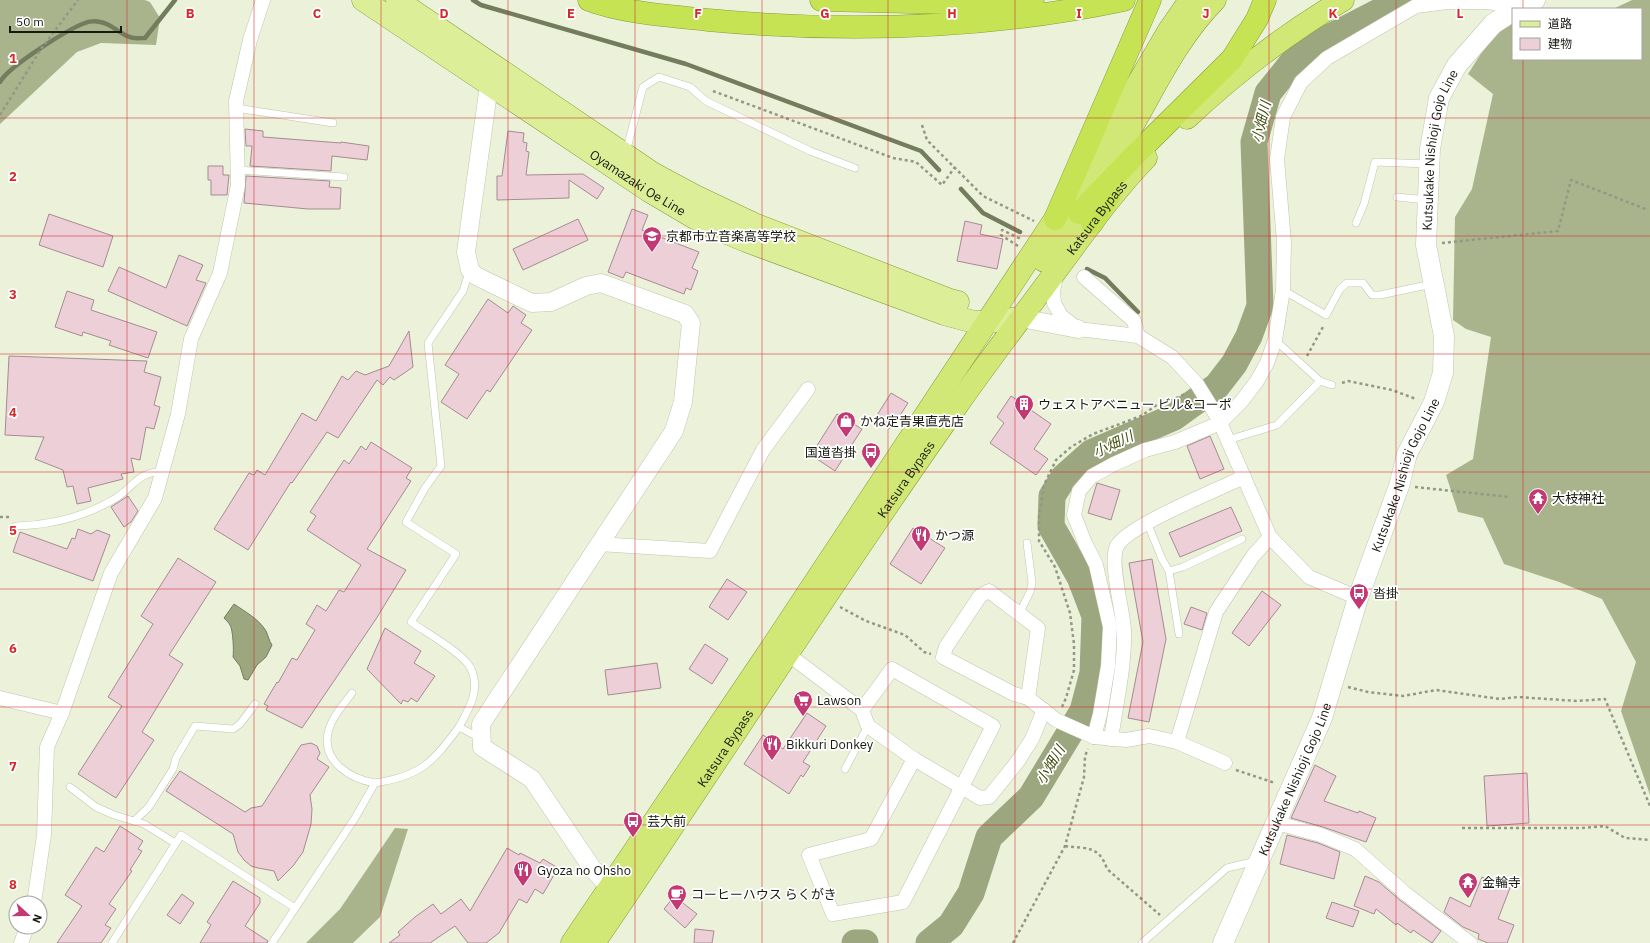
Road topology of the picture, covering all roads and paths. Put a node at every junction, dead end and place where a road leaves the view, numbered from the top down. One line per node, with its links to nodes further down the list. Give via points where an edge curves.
1 (78, 0): 19 (path, via 41,49)
2 (262, 0): 18 (street, via 250,40)
3 (363, 0): 16 (main road, Oyamazaki Oe Line)
4 (397, 0): 16 (main road, Oyamazaki Oe Line)
5 (589, 0): 8 (highway, via 620,8 688,18 819,27 944,24 1040,14)
6 (821, 0): 7 (highway, via 952,3)
7 (1033, 0)
8 (1124, 0)
9 (1150, 0): 32 (highway)
10 (1190, 0): 32 (highway, Katsura Bypass, via 1169,30 1106,138)
11 (1215, 0): 31 (highway, via 1176,51 1120,147)
12 (1265, 0): 31 (highway, via 1257,19 1232,59 1135,155)
13 (1343, 0): 31 (highway, Katsura Bypass, via 1291,33 1214,93 1166,137)
14 (1521, 7): 41 (street, via 1488,2 1447,2 1416,6 1327,58 1301,82 1283,116 1277,159 1284,242)
15 (1512, 12): 23 (main road, Kutsukake Nishioji Gojo Line, via 1493,24 1456,65 1439,98)
16 (494, 78): 22 (main road, Oyamazaki Oe Line); 37 (street, via 466,252); 43 (main road, Oyamazaki Oe Line, via 649,191 705,224 944,314 974,322)
17 (690, 87): 22 (lane, via 659,76 643,87); 24 (lane, via 706,101 810,151); 25 (path, via 710,90 893,158 916,162 942,185)
18 (236, 108): 20 (lane); 26 (street)
19 (0, 116)
20 (333, 123)
21 (922, 125): 25 (path, via 927,140)
22 (625, 154): 43 (main road, Oyamazaki Oe Line, via 654,174 754,224 950,300)
23 (1429, 164): 29 (main road, Kutsukake Nishioji Gojo Line); 33 (lane, via 1375,162)
24 (855, 168)
25 (955, 168): 32 (path, via 983,196)
26 (238, 170): 27 (lane); 54 (street, via 238,185 220,273 192,339 178,414)
27 (344, 177)
28 (1397, 197): 29 (lane)
29 (1428, 201): 36 (main road, Kutsukake Nishioji Gojo Line)
30 (1648, 210): 36 (path, via 1571,180 1558,231)
31 (1086, 218): 38 (highway, Katsura Bypass); 43 (highway)
32 (1046, 221): 43 (highway, Katsura Bypass)
33 (1356, 223)
34 (1001, 235): 35 (path, via 1002,230)
35 (1021, 239)
36 (1426, 245): 40 (main road, Kutsukake Nishioji Gojo Line)
37 (470, 270): 63 (street, via 481,279 532,303 551,302 586,286 601,283 685,314 691,323 683,402 674,430); 80 (lane, via 463,290 428,343 441,466 406,522 456,554 411,622 469,665 475,685 474,696)
38 (1057, 270): 43 (highway, Katsura Bypass); 44 (street, via 1054,303 1061,316)
39 (1084, 277): 45 (street, via 1134,321)
40 (1434, 283): 42 (lane, via 1380,295 1372,295 1363,283 1347,283 1340,289); 51 (main road, Kutsukake Nishioji Gojo Line, via 1444,336 1443,372)
41 (1283, 290): 42 (lane); 46 (street)
42 (1326, 315): 47 (path, via 1324,324)
43 (1001, 316): 44 (street); 66 (highway, Katsura Bypass, via 984,367); 69 (highway, Katsura Bypass)
44 (1078, 329): 45 (street)
45 (1138, 336): 52 (street, via 1172,357 1197,384)
46 (1275, 340): 47 (lane); 52 (street, via 1257,381 1241,402)
47 (1302, 364): 48 (lane)
48 (1320, 381): 49 (lane); 53 (lane, via 1277,425)
49 (1332, 385): 51 (path, via 1348,381 1392,390)
50 (808, 389): 63 (street, via 763,450 710,551)
51 (1432, 406): 56 (main road, Kutsukake Nishioji Gojo Line, via 1407,454)
52 (1219, 421): 53 (street); 81 (street, via 1175,442 1144,450 1114,464 1092,476 1079,491 1074,515 1096,565 1110,627 1108,666 1100,714)
53 (1228, 440): 55 (street)
54 (162, 471): 59 (lane, via 148,473 134,481 117,497 62,522); 78 (street, via 155,498 111,573)
55 (1244, 477): 58 (street); 60 (street)
56 (1399, 486): 57 (path); 65 (main road, Kutsukake Nishioji Gojo Line)
57 (1510, 498)
58 (1147, 522): 64 (lane); 83 (street, via 1126,535 1116,547 1114,560 1124,630)
59 (16, 526)
60 (1270, 537): 65 (street, via 1309,577); 84 (street, via 1253,556 1216,612)
61 (1242, 539): 64 (lane)
62 (1027, 543): 67 (lane, via 1032,582)
63 (598, 544): 82 (street, via 480,724)
64 (1169, 571): 68 (lane)
65 (1358, 598): 71 (main road, Kutsukake Nishioji Gojo Line)
66 (824, 599): 69 (highway, Katsura Bypass); 70 (path, via 866,621 905,635 924,652)
67 (1019, 614): 70 (street, via 989,591 980,596 946,647); 74 (street, via 1038,628)
68 (1179, 634)
69 (781, 649): 76 (street); 100 (highway, Katsura Bypass)
70 (943, 657): 74 (street, via 1014,694)
71 (1333, 683): 91 (main road, Kutsukake Nishioji Gojo Line, via 1322,718); 92 (path, via 1368,692 1403,696 1436,690 1500,699 1605,699)
72 (352, 693): 88 (lane, via 331,723 327,733 328,745 334,762 342,769 358,779)
73 (0, 698): 78 (street)
74 (1028, 698): 77 (street)
75 (255, 704): 93 (lane, via 233,729 195,726 154,799)
76 (862, 710): 79 (street); 90 (street, via 892,669 992,726)
77 (1044, 710): 81 (street, via 1056,720); 90 (street, via 1032,739 989,797 980,798)
78 (62, 713): 101 (street, via 47,747 44,835)
79 (868, 726): 85 (street); 87 (lane)
80 (458, 727): 82 (lane); 88 (lane, via 442,749 420,770)
81 (1090, 736): 83 (street); 98 (path, via 1085,756 1084,777)
82 (482, 739): 100 (street, via 482,747 532,779 592,868)
83 (1110, 739): 84 (street, via 1126,740 1149,736)
84 (1177, 742): 86 (street)
85 (914, 759): 90 (street); 90 (street, via 871,839 809,855 833,914 903,902)
86 (1225, 763): 91 (path, via 1236,770)
87 (845, 769)
88 (376, 783): 102 (lane)
89 (70, 786): 93 (lane, via 96,807)
90 (962, 787)
91 (1291, 788): 94 (main road, Kutsukake Nishioji Gojo Line)
92 (1650, 806)
93 (134, 821): 97 (lane, via 144,824)
94 (1277, 822): 99 (main road, Kutsukake Nishioji Gojo Line); 111 (street, via 1321,835 1355,849 1406,894)
95 (1462, 828): 96 (path, via 1605,826 1626,838)
96 (1650, 840)
97 (175, 843): 102 (lane, via 181,835); 104 (lane)
98 (1065, 846): 103 (path, via 1094,850 1103,858 1107,869); 108 (path)
99 (1260, 860): 103 (lane, via 1227,868); 110 (main road, Kutsukake Nishioji Gojo Line)
100 (617, 893): 106 (highway, Katsura Bypass); 107 (highway, Katsura Bypass)
101 (35, 895)
102 (295, 908): 105 (lane)
103 (1167, 921): 109 (lane)
104 (112, 943)
105 (272, 943)
106 (572, 943)
107 (594, 943)
108 (1013, 943)
109 (1142, 943)
110 (1223, 943)
111 (1470, 943)

